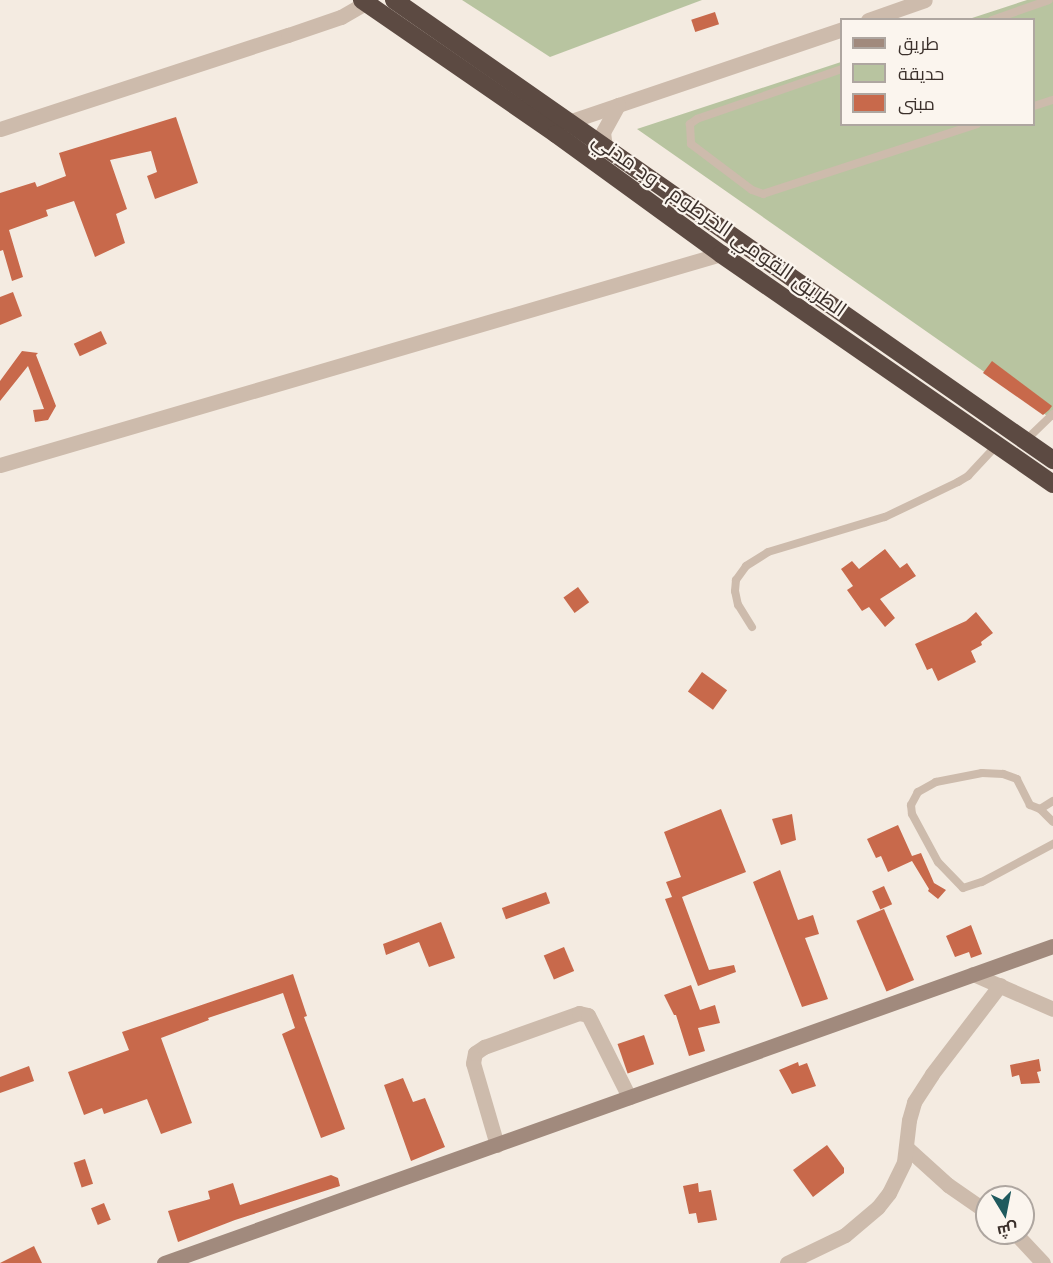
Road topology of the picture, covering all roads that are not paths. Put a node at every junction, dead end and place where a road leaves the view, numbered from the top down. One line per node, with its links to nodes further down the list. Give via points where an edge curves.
1 (394, 0): 12 (highway, الطريق القومي الخرطوم - ود مدني)
2 (926, 0): 5 (street)
3 (1049, 0): 6 (lane)
4 (367, 1): 14 (street, via 340,17 288,36); 16 (highway, الطريق القومي الخرطوم - ود مدني)
5 (874, 18)
6 (998, 18)
7 (840, 30): 10 (street)
8 (840, 70): 13 (lane, via 697,118 690,124 691,144 763,194)
9 (1053, 100): 11 (lane)
10 (618, 105): 12 (street); 15 (street, via 603,132)
11 (1035, 106)
12 (568, 122): 15 (highway, الطريق القومي الخرطوم - ود مدني)
13 (971, 126)
14 (0, 129)
15 (605, 148): 18 (highway, الطريق القومي الخرطوم - ود مدني)
16 (721, 254): 19 (highway, الطريق القومي الخرطوم - ود مدني); 21 (street)
17 (1053, 414): 18 (lane)
18 (1025, 441): 20 (highway, الطريق القومي الخرطوم - ود مدني)
19 (997, 445): 22 (highway, الطريق القومي الخرطوم - ود مدني); 23 (lane, via 958,482 885,517 768,552 746,566 736,580 735,591 738,605)
20 (1053, 460)
21 (0, 465)
22 (1053, 484)
23 (752, 627)
24 (1053, 801): 25 (lane)
25 (1040, 809): 26 (lane); 27 (lane, via 1030,805 1017,780 982,772 936,782 918,792 911,805 938,862 963,888)
26 (1053, 822)
27 (1053, 844)
28 (1053, 946): 29 (street)
29 (973, 974): 30 (street); 32 (street)
30 (1000, 985): 31 (street); 34 (street, via 938,1065 915,1102)
31 (1053, 1009)
32 (629, 1097): 33 (street); 33 (street, via 588,1015 579,1013 484,1047 475,1053 472,1063)
33 (497, 1145): 37 (street)
34 (906, 1147): 35 (street); 38 (street, via 898,1177 878,1207 845,1234)
35 (975, 1204)
36 (1026, 1245): 39 (street)
37 (164, 1263)
38 (787, 1263)
39 (1043, 1263)

